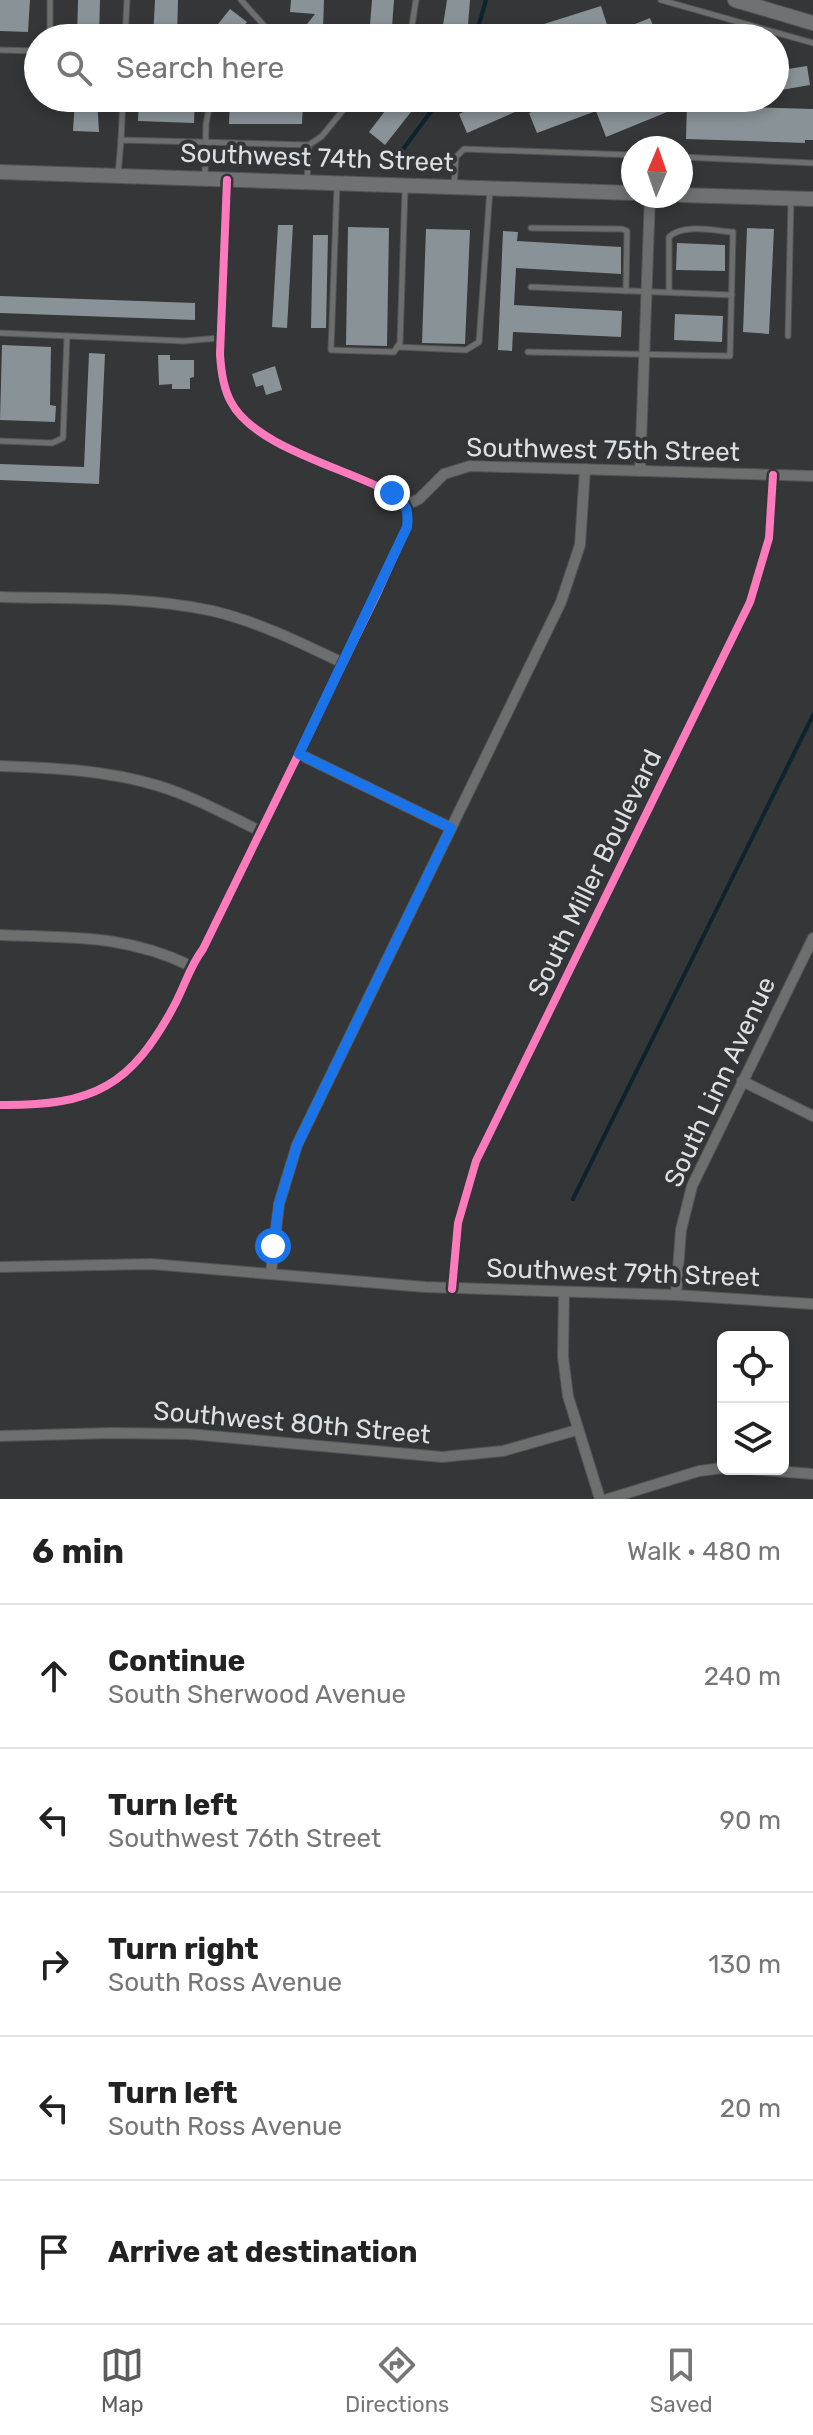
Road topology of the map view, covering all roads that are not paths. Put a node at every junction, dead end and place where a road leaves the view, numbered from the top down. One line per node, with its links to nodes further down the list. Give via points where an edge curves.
1 (50, 0): 8 (lane)
2 (127, 0): 9 (lane)
3 (241, 0): 10 (lane)
4 (416, 0): 11 (lane)
5 (661, 0): 12 (lane)
6 (735, 0): 7 (main road)
7 (813, 23)
8 (50, 24)
9 (126, 24)
10 (263, 24)
11 (412, 24)
12 (746, 24)
13 (789, 36): 14 (lane)
14 (813, 43)
15 (0, 50): 16 (lane)
16 (24, 51)
17 (122, 112): 20 (lane)
18 (208, 112): 21 (lane)
19 (342, 112): 22 (lane)
20 (121, 140): 21 (lane); 27 (lane)
21 (207, 142): 22 (lane); 28 (lane)
22 (309, 145): 30 (lane)
23 (621, 155): 33 (lane, via 464,149 456,157)
24 (693, 158): 25 (lane)
25 (813, 163)
26 (0, 172): 27 (main road, Southwest 74th Street)
27 (118, 177): 28 (main road, Southwest 74th Street)
28 (205, 179): 29 (main road, Southwest 74th Street)
29 (227, 180): 30 (main road, Southwest 74th Street); 49 (street)
30 (307, 182): 31 (main road, Southwest 74th Street)
31 (337, 183): 32 (main road, Southwest 74th Street); 50 (lane, via 331,350 394,352)
32 (405, 185): 33 (main road, Southwest 74th Street); 50 (lane)
33 (454, 186): 34 (main road, Southwest 74th Street)
34 (490, 188): 35 (main road, Southwest 74th Street); 50 (lane, via 479,342 466,350)
35 (621, 193)
36 (693, 195): 37 (main road)
37 (791, 198): 38 (main road); 48 (lane)
38 (813, 199)
39 (650, 208): 43 (street)
40 (531, 228): 42 (lane, via 627,231)
41 (531, 287): 42 (lane)
42 (626, 291): 43 (lane)
43 (646, 292): 44 (lane); 52 (street)
44 (669, 292): 45 (lane); 45 (lane, via 669,237 702,230 733,232)
45 (732, 295): 52 (lane, via 730,356)
46 (0, 333): 47 (lane)
47 (67, 336): 49 (lane); 53 (lane, via 63,438 52,443)
48 (788, 336)
49 (220, 338): 58 (street, via 224,386 245,422 271,439 392,493)
50 (397, 347)
51 (528, 352): 52 (lane)
52 (644, 355): 55 (street)
53 (0, 441)
54 (585, 469): 55 (street, Southwest 75th Street); 58 (street, Southwest 75th Street, via 461,468 435,479 419,499); 63 (street, via 580,545 561,602)
55 (640, 471): 56 (street, Southwest 75th Street)
56 (773, 475): 57 (street, Southwest 75th Street); 73 (street, South Miller Boulevard, via 769,538 750,602 476,1161 458,1223)
57 (813, 476)
58 (406, 505): 60 (street, via 407,527)
59 (0, 597): 60 (street, via 194,608 244,620)
60 (343, 663): 61 (street)
61 (299, 754): 63 (street); 64 (street)
62 (0, 766): 64 (street, via 129,779 184,795)
63 (451, 828): 72 (street, via 297,1145 279,1204)
64 (260, 831): 67 (street)
65 (0, 935): 67 (street, via 129,943)
66 (813, 938): 68 (street, South Linn Avenue)
67 (191, 966): 69 (street, via 159,1035 123,1075 67,1102)
68 (742, 1081): 70 (street); 75 (street, South Linn Avenue, via 687,1198)
69 (0, 1105)
70 (813, 1116)
71 (0, 1267): 72 (street, Southwest 79th Street, via 151,1264)
72 (271, 1272): 73 (street, Southwest 79th Street)
73 (452, 1289): 74 (street, Southwest 79th Street)
74 (564, 1292): 75 (street, Southwest 79th Street); 77 (street, via 563,1365)
75 (676, 1295): 76 (street, Southwest 79th Street)
76 (813, 1304)
77 (577, 1430): 78 (street, Southwest 80th Street, via 503,1451 442,1457 189,1434); 82 (street)
78 (0, 1436)
79 (717, 1469): 83 (street)
80 (789, 1472): 81 (street)
81 (813, 1474)
82 (600, 1499)
83 (608, 1499)

